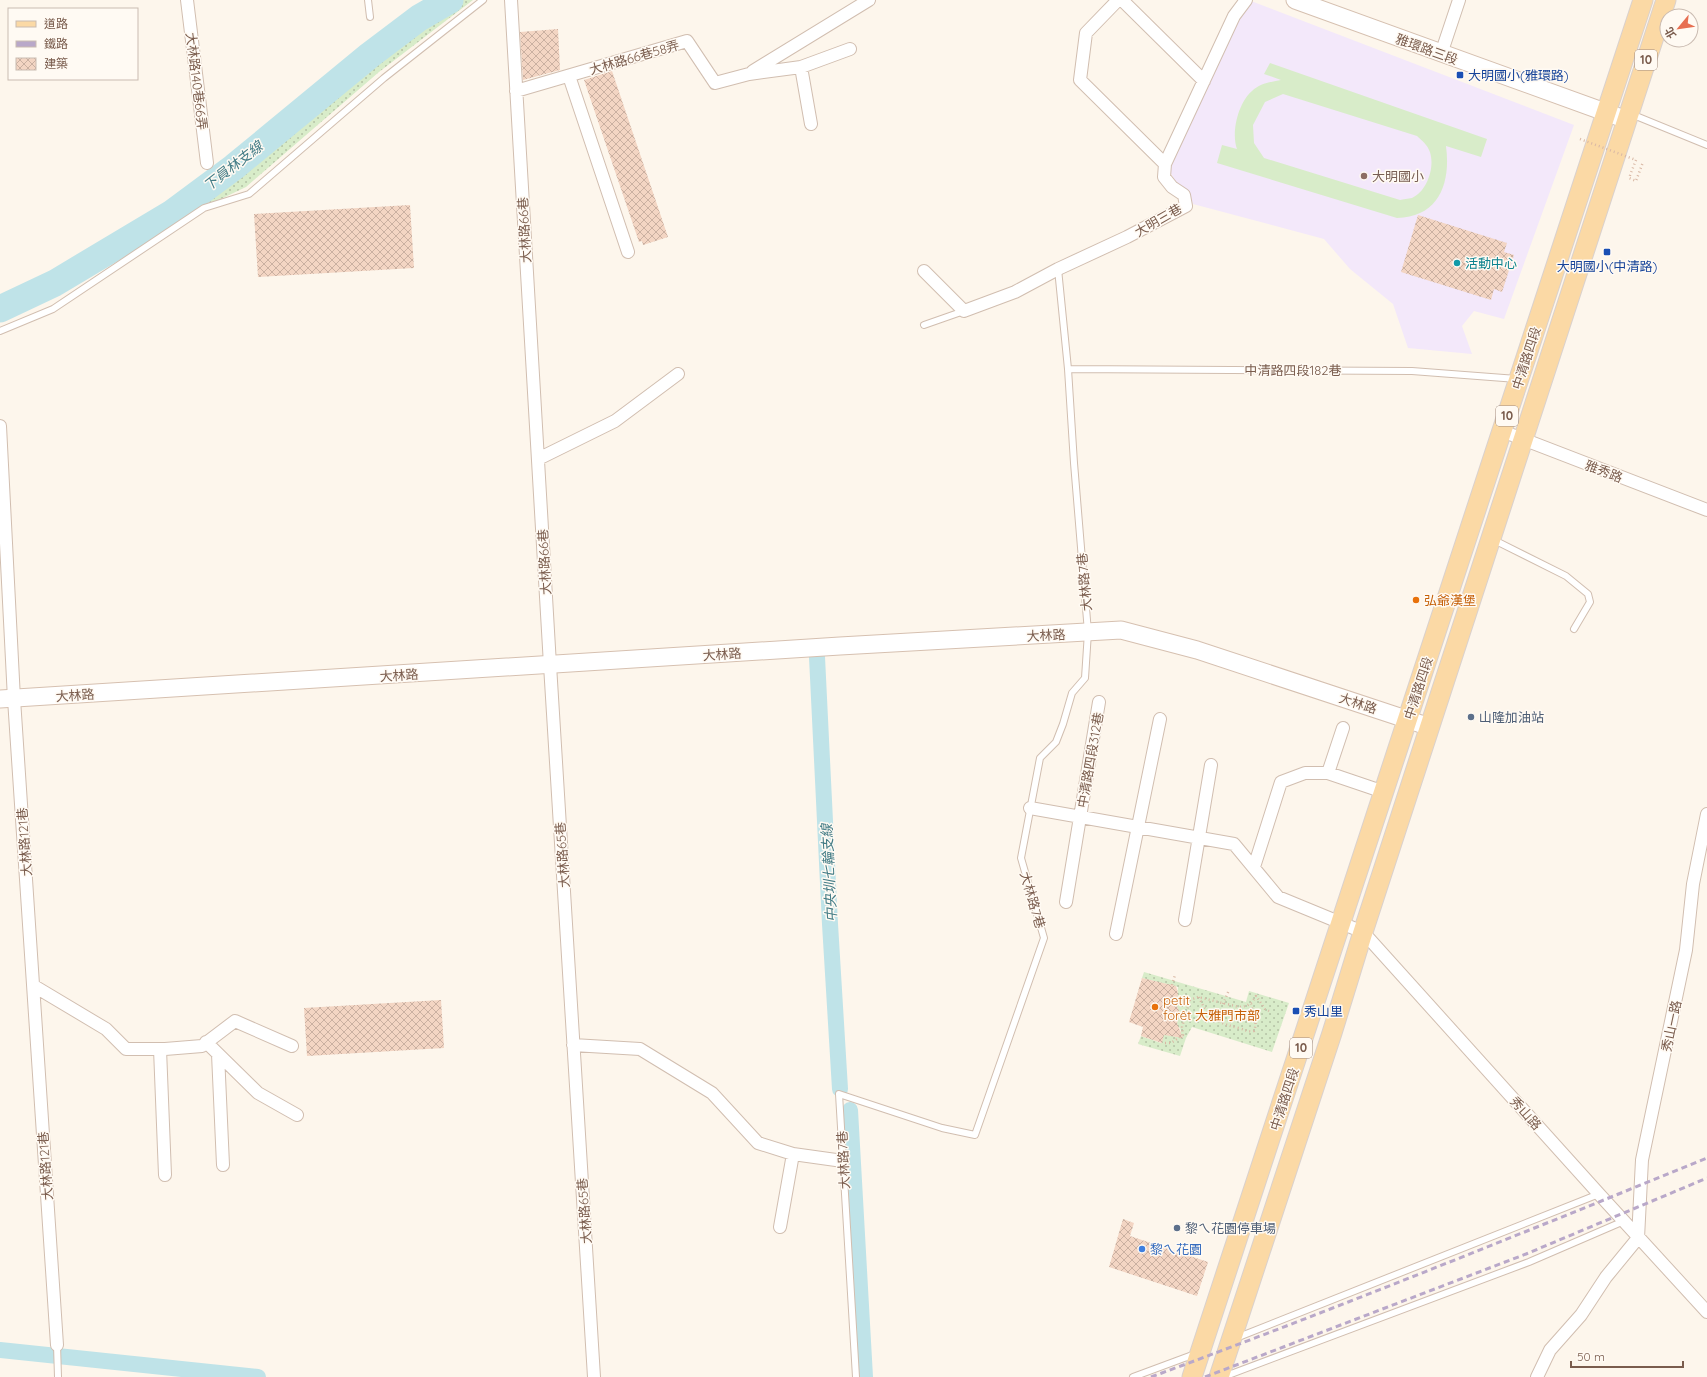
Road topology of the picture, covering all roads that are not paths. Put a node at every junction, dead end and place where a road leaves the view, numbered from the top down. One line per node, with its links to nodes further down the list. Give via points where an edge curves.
1 (187, 0): 25 (street, 大林路140巷66弄)
2 (368, 0): 13 (lane)
3 (483, 0): 32 (lane, via 384,78 249,194 204,208 53,309)
4 (511, 0): 20 (street, 大林路66巷)
5 (869, 0): 17 (street, 大林路66巷58弄)
6 (1118, 0): 26 (street, via 1086,33 1080,80)
7 (1122, 0): 19 (street)
8 (1246, 0): 19 (street, via 1234,16)
9 (1460, 0): 15 (street)
10 (1643, 0): 21 (main road, 中清路四段 / 10)
11 (1666, 0): 22 (main road, 中清路四段 / 10)
12 (1299, 1): 15 (street, 雅環路三段)
13 (370, 17)
14 (850, 49): 16 (street, 大林路66巷58弄)
15 (1441, 54): 21 (street, 雅環路三段)
16 (801, 67): 17 (street, 大林路66巷58弄); 23 (street)
17 (749, 74): 18 (street, 大林路66巷58弄, via 715,83 687,41)
18 (569, 76): 20 (street, 大林路66巷58弄); 27 (street)
19 (1204, 81): 26 (street)
20 (516, 91): 39 (street, 大林路66巷)
21 (1606, 113): 22 (street, 雅環路三段); 35 (main road, 中清路四段 / 10)
22 (1628, 117): 24 (lane); 38 (main road, 中清路四段 / 10)
23 (811, 124)
24 (1707, 145)
25 (207, 163)
26 (1165, 164): 28 (street, 大明三巷, via 1164,177 1172,187 1184,195 1186,206)
27 (628, 252)
28 (1058, 270): 30 (street, 大明三巷, via 1015,292); 33 (lane, 大林路7巷)
29 (924, 271): 30 (street)
30 (964, 311): 31 (lane, 大明三巷)
31 (924, 324)
32 (0, 332)
33 (1068, 369): 35 (lane, 中清路四段182巷, via 1412,371); 43 (lane, 大林路7巷)
34 (678, 374): 39 (street, via 615,421)
35 (1519, 380): 37 (main road, 中清路四段 / 10)
36 (0, 426): 45 (street, 大林路121巷)
37 (1502, 431): 38 (street, 雅秀路); 48 (main road, 中清路四段 / 10)
38 (1523, 440): 40 (street, 雅秀路); 41 (main road, 中清路四段 / 10)
39 (538, 459): 44 (street, 大林路66巷)
40 (1707, 510)
41 (1491, 539): 42 (lane, via 1566,576 1588,594 1590,602); 49 (main road, 中清路四段 / 10)
42 (1574, 629)
43 (1088, 632): 44 (street, 大林路); 48 (street, 大林路, via 1121,630 1197,650); 54 (lane, 大林路7巷, via 1085,678 1072,693 1056,742 1040,758)
44 (550, 665): 45 (street, 大林路); 67 (street, 大林路65巷)
45 (7, 699): 65 (street, 大林路121巷)
46 (1099, 702): 56 (street, 中清路四段312巷)
47 (1160, 719): 57 (street)
48 (1408, 719): 49 (street, 大林路); 53 (main road, 中清路四段 / 10)
49 (1430, 727): 63 (main road, 中清路四段 / 10)
50 (1343, 728): 52 (street)
51 (1211, 765): 58 (street)
52 (1328, 773): 53 (street); 59 (street, via 1305,773 1282,782)
53 (1384, 792): 62 (main road, 中清路四段 / 10)
54 (1030, 808): 56 (street, 中清路四段312巷); 73 (lane, 大林路7巷, via 1021,858 1044,938 975,1134 942,1128 840,1094)
55 (1707, 814): 79 (street, 秀山一路, via 1693,884 1686,950 1642,1160)
56 (1080, 817): 57 (street, 中清路四段312巷); 60 (street, 中清路四段312巷)
57 (1138, 827): 58 (street, 中清路四段312巷); 64 (street)
58 (1199, 838): 59 (street, 中清路四段312巷, via 1234,844); 61 (street)
59 (1254, 866): 62 (street, 中清路四段312巷, via 1278,897)
60 (1066, 902)
61 (1185, 920)
62 (1341, 923): 63 (street, 秀山路); 83 (main road, 中清路四段 / 10)
63 (1363, 932): 76 (street, 秀山路); 81 (main road, 中清路四段 / 10)
64 (1116, 934)
65 (34, 986): 69 (street, via 106,1029 126,1049); 82 (street, 大林路121巷)
66 (206, 1042): 68 (street, via 235,1022); 69 (street, via 202,1046); 70 (street)
67 (573, 1045): 72 (street, via 640,1049 712,1093 758,1143); 85 (street, 大林路65巷)
68 (292, 1046)
69 (160, 1049): 75 (street)
70 (218, 1054): 71 (street, via 258,1093); 74 (street)
71 (297, 1115)
72 (793, 1154): 73 (street); 78 (street)
73 (843, 1161): 86 (lane, 大林路7巷)
74 (223, 1165)
75 (165, 1175)
76 (1599, 1194): 77 (street, 秀山路); 81 (lane)
77 (1624, 1221): 79 (street, 秀山路); 90 (lane, via 1529,1262)
78 (780, 1227)
79 (1638, 1238): 80 (street, 秀山路); 91 (street, via 1581,1315 1550,1350)
80 (1707, 1312)
81 (1231, 1340): 89 (main road, 中清路四段 / 10)
82 (57, 1345): 84 (lane)
83 (1200, 1352): 87 (lane); 88 (main road, 中清路四段 / 10)
84 (58, 1377)
85 (594, 1377)
86 (856, 1377)
87 (1133, 1377)
88 (1192, 1377)
89 (1219, 1377)
90 (1224, 1377)
91 (1537, 1377)

